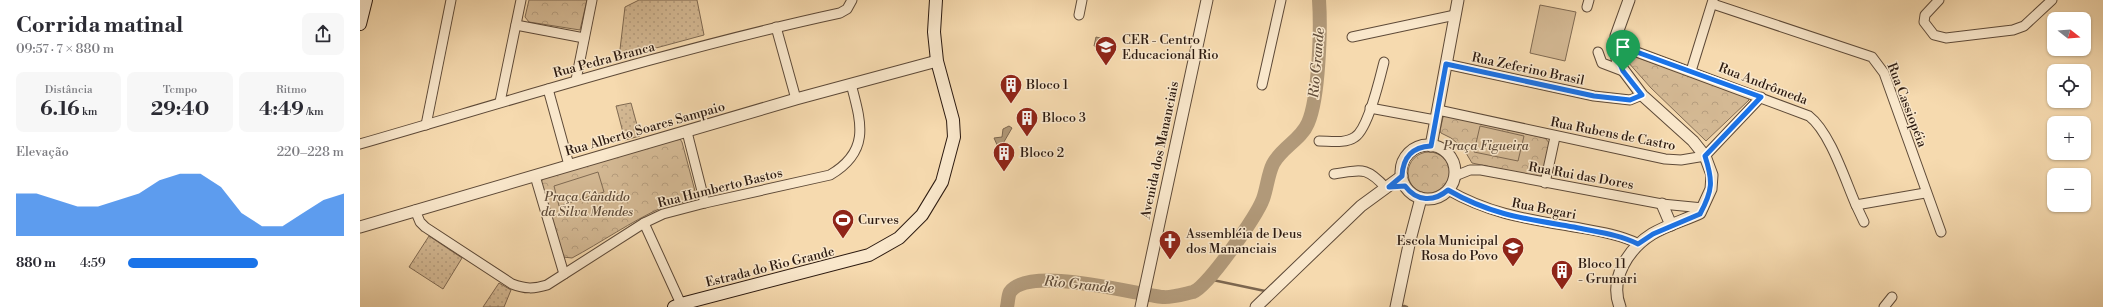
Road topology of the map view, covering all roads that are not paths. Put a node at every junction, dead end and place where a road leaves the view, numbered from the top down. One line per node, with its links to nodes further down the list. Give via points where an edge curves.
1 (366, 0): 17 (main road)
2 (451, 0): 43 (street)
3 (521, 0): 18 (street)
4 (592, 0): 21 (street)
5 (852, 0): 19 (street, Rua Pedra Branca, via 847,9 840,13)
6 (936, 0): 26 (main road, Estrada do Rio Grande, via 934,32)
7 (1082, 0): 16 (street)
8 (1207, 0): 74 (street, Avenida dos Mananciais)
9 (1281, 0): 33 (street)
10 (1458, 0): 15 (street)
11 (1629, 0): 22 (street)
12 (1939, 0): 13 (street, via 1928,11 1924,22 1934,35 1946,38 2013,30 2024,26)
13 (2052, 0)
14 (1713, 2): 30 (street); 58 (street, Rua Cassiopéia, via 1872,56 1884,73)
15 (1455, 15): 20 (street); 28 (street)
16 (1079, 16)
17 (360, 24)
18 (516, 25): 21 (street); 39 (street)
19 (776, 27): 31 (street, Rua Pedra Branca); 37 (street)
20 (1352, 36)
21 (584, 38): 31 (street)
22 (1616, 40): 23 (street, Rua Andrômeda); 25 (street)
23 (1634, 51): 25 (street, Rua Andrômeda); 30 (street, Rua Andrômeda)
24 (1598, 52): 29 (street, via 1602,62)
25 (1616, 54): 29 (street)
26 (937, 61): 32 (street, Rua Alberto Soares Sampaio); 73 (main road, Estrada do Rio Grande, via 954,120 954,137 942,182 933,200 911,227 883,249 864,257)
27 (1384, 62): 40 (street)
28 (1446, 64): 38 (street, Rua Zeferino Brasil, via 1594,96); 42 (street)
29 (1623, 71): 35 (street)
30 (1691, 71): 36 (street, Rua Andrômeda)
31 (576, 80): 34 (street, Rua Pedra Branca)
32 (850, 84): 37 (street, Rua Alberto Soares Sampaio); 60 (street, Rua Humberto Bastos, via 861,129 853,154 840,169 830,175)
33 (1262, 85)
34 (548, 89): 39 (street, Rua Pedra Branca); 50 (street)
35 (1642, 95): 38 (street, Rua Zeferino Brasil); 41 (street)
36 (1761, 97): 49 (street); 62 (street, Rua Andrômeda, via 1809,116 1818,123)
37 (796, 99): 44 (street, Rua Alberto Soares Sampaio)
38 (1630, 100): 41 (street, Rua Zeferino Brasil)
39 (500, 102): 43 (street, Rua Pedra Branca)
40 (1370, 108): 42 (street, Rua Rubens de Castro); 46 (street, via 1357,137 1349,140)
41 (1656, 108): 49 (street, via 1693,141)
42 (1436, 115): 45 (street, Rua Rubens de Castro); 48 (street)
43 (426, 125): 47 (street, Rua Pedra Branca)
44 (687, 132): 50 (street, Rua Alberto Soares Sampaio); 60 (street)
45 (1555, 137): 49 (street, Rua Rubens de Castro, via 1665,159 1681,160); 55 (street)
46 (1319, 141)
47 (360, 144)
48 (1431, 146): 53 (street, via 1441,149 1449,156 1454,165); 54 (street, via 1422,146 1406,157 1402,166)
49 (1705, 156): 63 (street, via 1712,175 1711,189)
50 (569, 165): 52 (street, Rua Alberto Soares Sampaio)
51 (1334, 174): 56 (street, via 1368,171)
52 (535, 176): 64 (street, Rua Alberto Soares Sampaio); 71 (street)
53 (1455, 176): 55 (street, Rua Rui das Dores, via 1475,169); 57 (street)
54 (1403, 181): 56 (street); 59 (street, via 1410,192)
55 (1545, 183): 61 (street, Rua Rui das Dores)
56 (1388, 187): 75 (street, via 1362,206)
57 (1448, 190): 59 (street, via 1431,199); 70 (street, Rua Bogari, via 1486,209 1617,235)
58 (1925, 193): 62 (street); 69 (street, Rua Cassiopéia)
59 (1421, 198): 76 (street)
60 (704, 203): 66 (street, Rua Humberto Bastos, via 663,214)
61 (1662, 204): 63 (street, Rua Rui das Dores); 67 (street)
62 (1856, 205): 65 (street, Rua Andrômeda)
63 (1703, 208): 67 (street, via 1700,214)
64 (415, 210): 68 (street, Rua Alberto Soares Sampaio); 71 (street, Rua Humberto Bastos, via 420,222 426,227 512,284 535,288 547,285)
65 (1864, 222)
66 (644, 223): 71 (street, Rua Humberto Bastos); 73 (street)
67 (1671, 225): 70 (street)
68 (360, 226)
69 (1940, 232)
70 (1638, 244): 77 (street, via 1618,276 1616,288)
71 (564, 274)
72 (1892, 297): 78 (street)
73 (678, 305)
74 (1140, 307)
75 (1256, 307)
76 (1396, 307)
77 (1620, 307)
78 (1884, 307)

